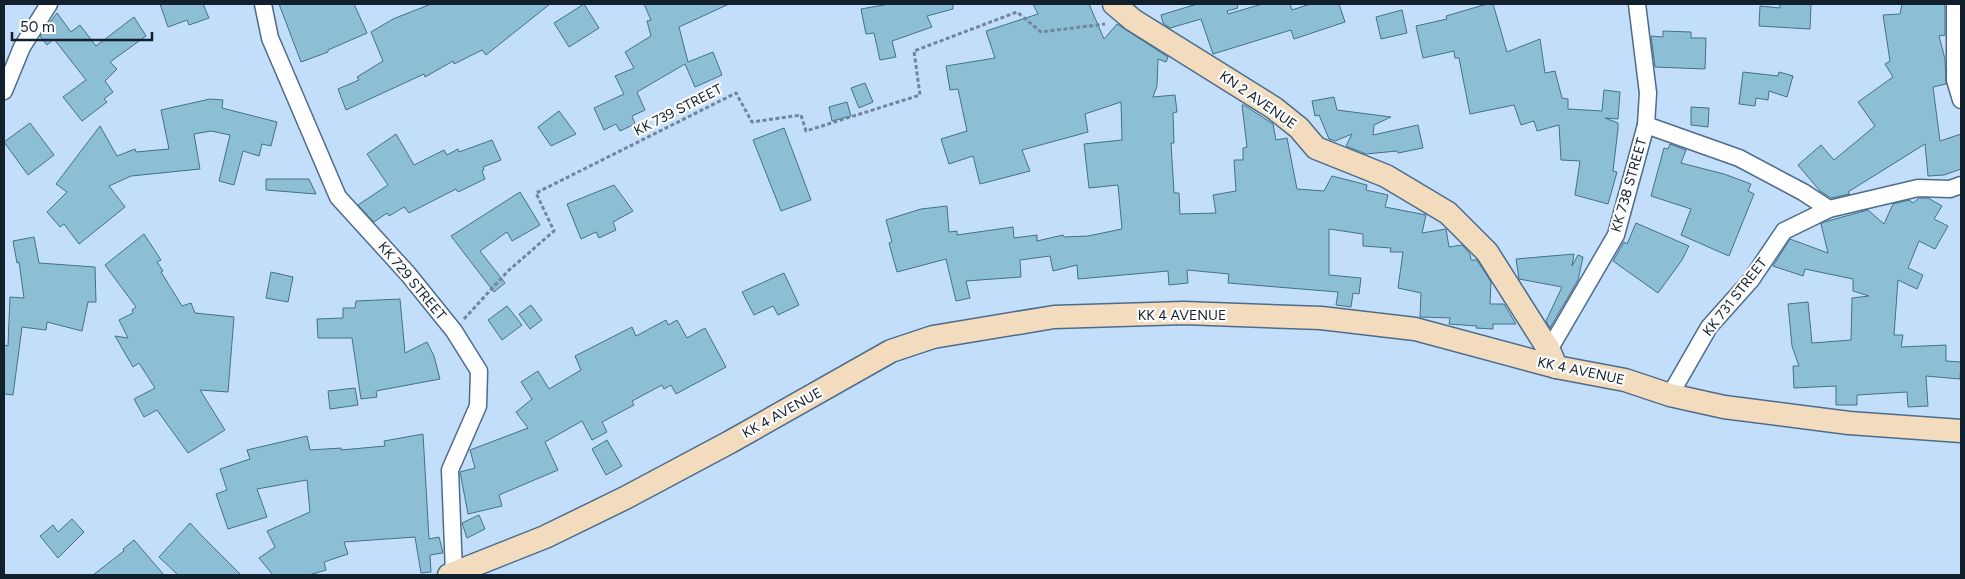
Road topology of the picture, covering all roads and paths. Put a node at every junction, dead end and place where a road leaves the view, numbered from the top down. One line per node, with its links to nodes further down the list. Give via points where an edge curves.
1 (49, 4): 7 (street)
2 (263, 4): 14 (street, KK 729 STREET, via 270,38 338,197)
3 (1114, 4): 6 (main road, KN 2 AVENUE)
4 (1637, 4): 11 (street, KK 738 STREET, via 1648,93)
5 (1955, 4): 10 (street, via 1955,80)
6 (1133, 20): 14 (path, KK 739 STREET, via 1041,32 1017,12 914,51 920,95 806,131 801,115 752,122 736,93 536,193 554,231 508,270); 15 (main road, KN 2 AVENUE, via 1274,108 1299,128 1316,148 1386,176 1448,213 1487,252)
7 (22, 47): 8 (street); 9 (street)
8 (4, 57)
9 (4, 91)
10 (1961, 100)
11 (1646, 125): 13 (street, via 1739,158); 15 (street, KK 738 STREET, via 1616,235)
12 (1961, 185): 13 (street, KK 731 STREET, via 1950,189 1918,188)
13 (1829, 209): 16 (street, KK 731 STREET, via 1784,231 1751,280 1709,327)
14 (454, 330): 18 (street, KK 729 STREET, via 479,371 478,406 450,470)
15 (1553, 359): 16 (main road, KK 4 AVENUE); 18 (main road, KK 4 AVENUE, via 1415,329 1321,318 1184,313 1054,317 933,336 891,352 599,511 545,537)
16 (1670, 395): 17 (main road, KK 4 AVENUE, via 1724,407 1849,423)
17 (1961, 431)
18 (451, 574)

